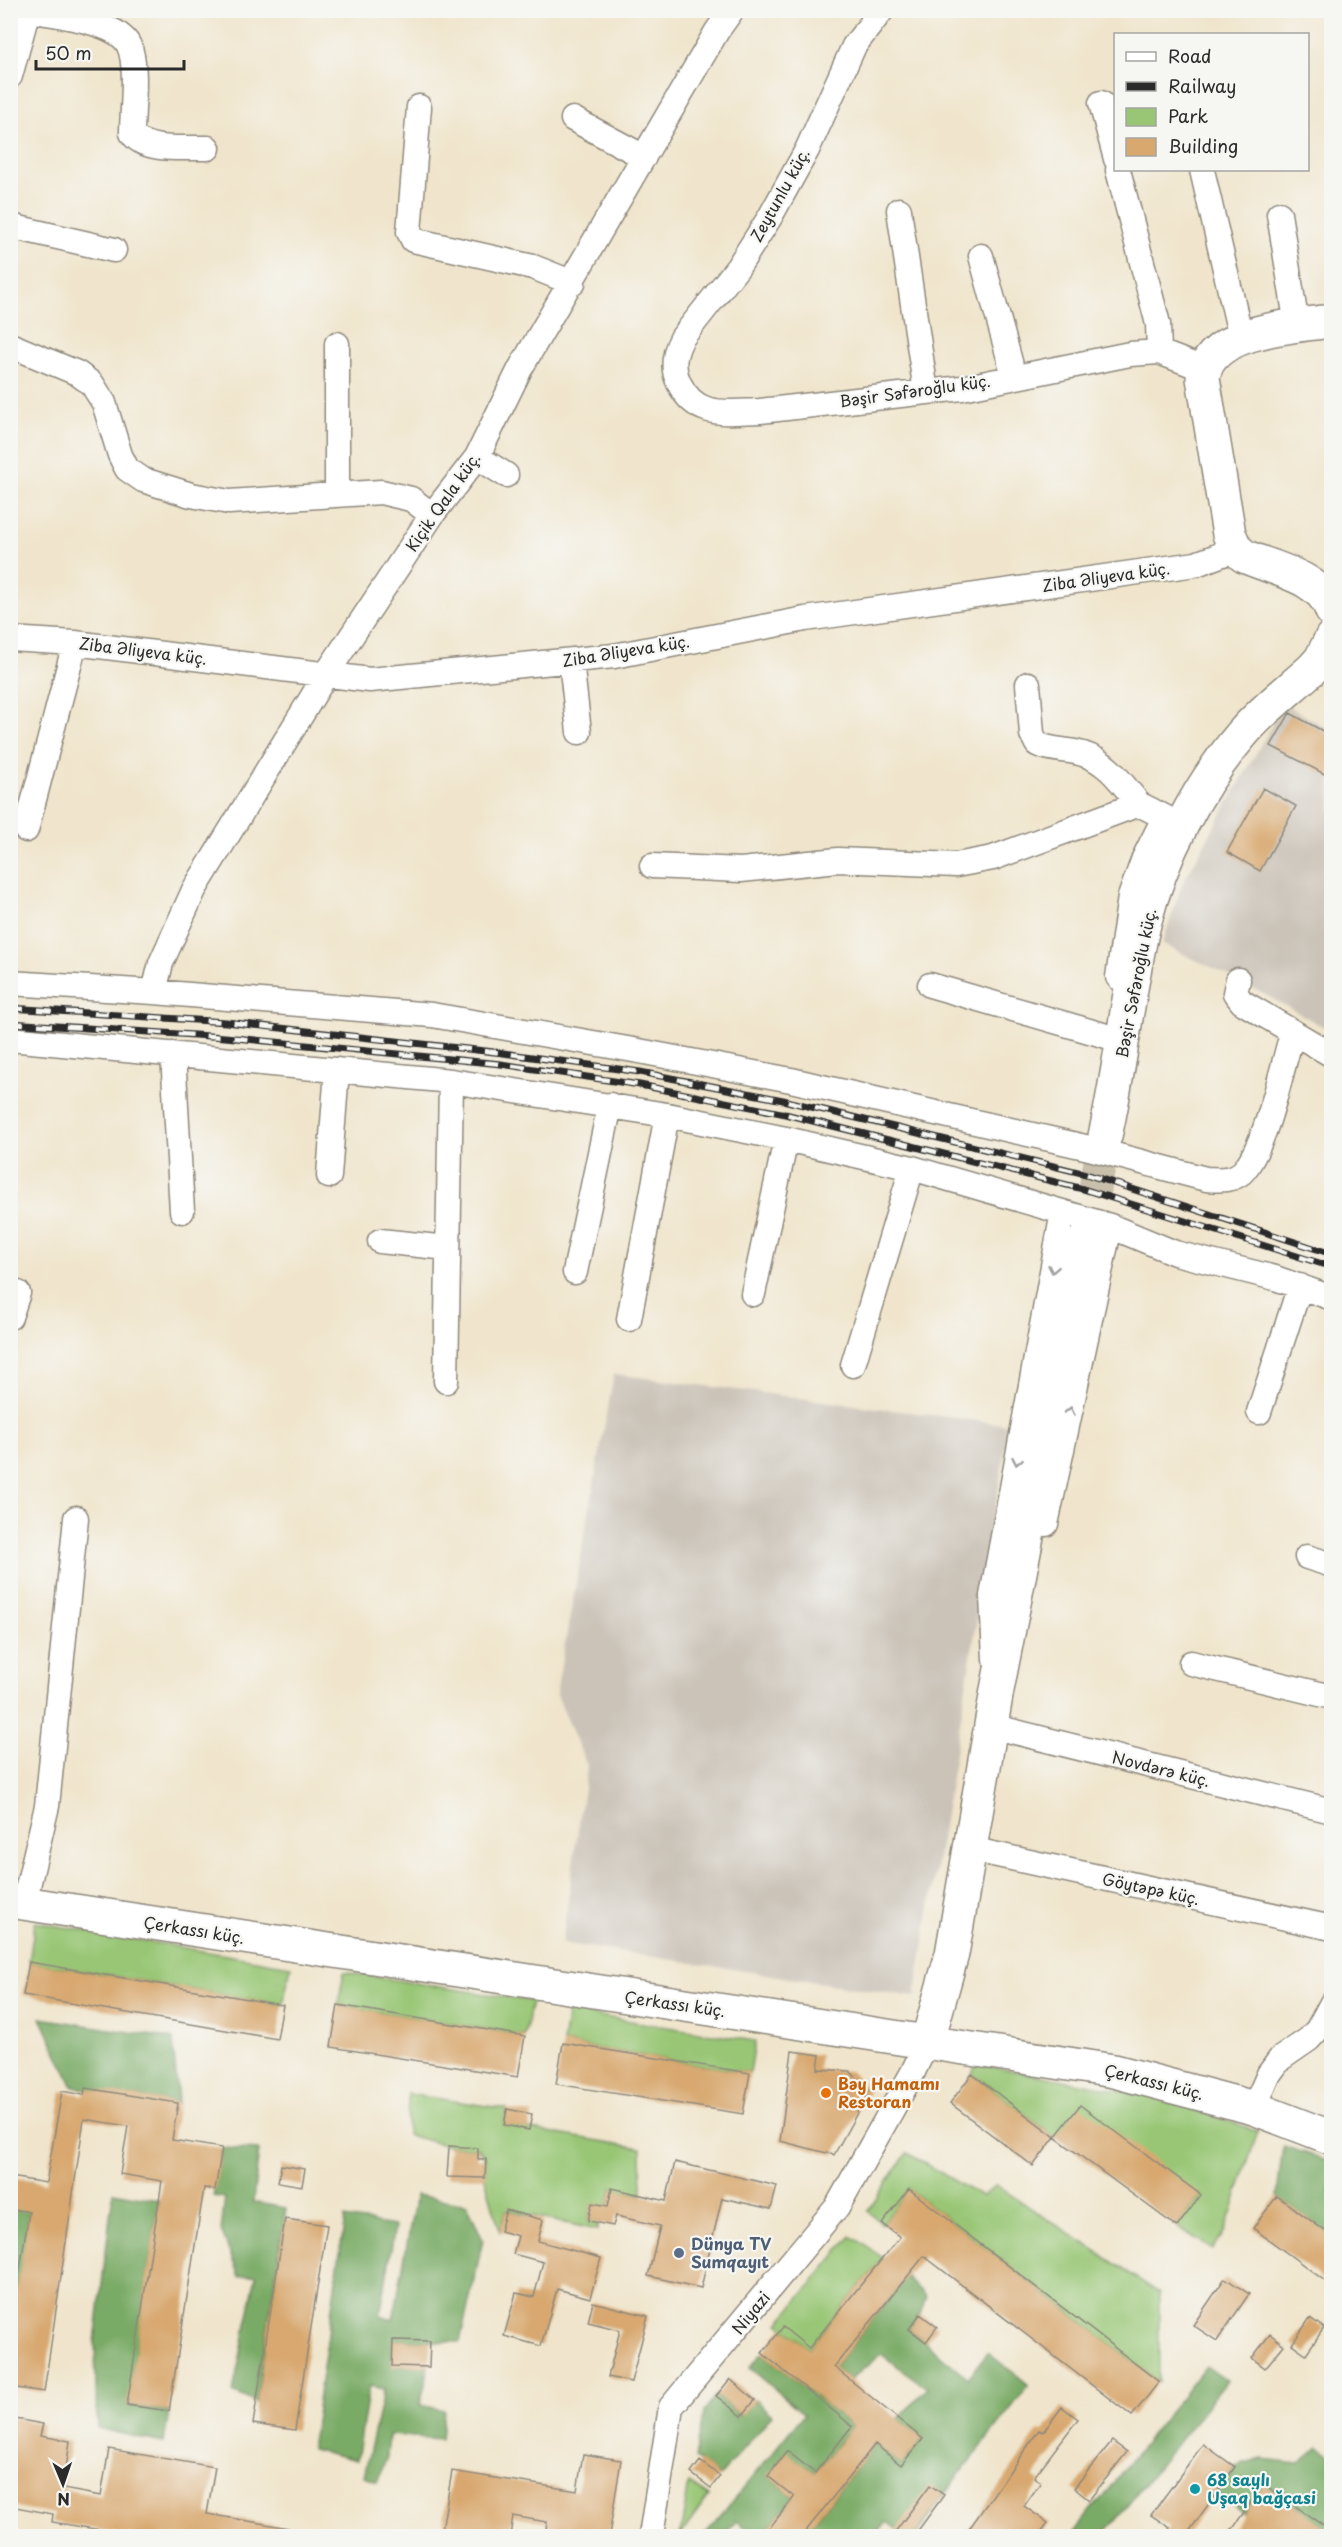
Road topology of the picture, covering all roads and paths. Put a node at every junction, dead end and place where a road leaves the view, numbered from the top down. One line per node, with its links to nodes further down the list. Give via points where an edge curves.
1 (30, 10): 4 (street); 8 (street, via 107,27 122,35 133,60 132,133 137,141)
2 (732, 10): 10 (street, Kiçik Qala küç.)
3 (882, 10): 26 (street, Zeytunlu küç., via 854,46 807,150 770,217 738,267 682,338 676,350)
4 (10, 76)
5 (1101, 103): 9 (street)
6 (419, 107): 18 (street, via 409,232 413,240 533,267)
7 (573, 120): 10 (street)
8 (208, 148)
9 (1114, 152)
10 (644, 157): 18 (street, Kiçik Qala küç.)
11 (1118, 171): 24 (street, via 1158,324)
12 (1202, 171): 21 (street)
13 (899, 210): 28 (street)
14 (1279, 214): 20 (street)
15 (10, 226): 16 (street)
16 (114, 250)
17 (981, 256): 27 (street)
18 (573, 283): 29 (street, Kiçik Qala küç., via 520,369)
19 (1332, 321): 20 (street)
20 (1297, 326): 21 (street)
21 (1241, 338): 25 (street, via 1216,351)
22 (337, 344): 31 (street)
23 (10, 345): 31 (street, via 77,373 92,384 104,403 127,470 142,480 229,502)
24 (1159, 352): 25 (street, Bəşir Səfəroğlu küç.); 27 (street, Bəşir Səfəroğlu küç., via 1097,358)
25 (1204, 369): 33 (street, via 1229,534)
26 (674, 374): 28 (street, Bəşir Səfəroğlu küç., via 691,403 702,409 727,412)
27 (1014, 376): 28 (street, Bəşir Səfəroğlu küç.)
28 (926, 392)
29 (477, 457): 30 (street); 32 (street, Kiçik Qala küç.)
30 (506, 475)
31 (337, 494): 32 (street, via 397,495 411,499)
32 (432, 515): 39 (street, Kiçik Qala küç.)
33 (1236, 549): 34 (street, via 1316,588 1327,598); 38 (street, Ziba Əliyeva küç., via 1196,564 805,619)
34 (1332, 611)
35 (1332, 637): 43 (street, Bəşir Səfəroğlu küç., via 1321,659 1241,735)
36 (10, 639): 37 (street, Ziba Əliyeva küç.)
37 (75, 643): 39 (street, Ziba Əliyeva küç.); 44 (street)
38 (571, 661): 39 (street, Ziba Əliyeva küç., via 370,680); 41 (street)
39 (327, 673): 49 (street, Kiçik Qala küç., via 194,890 161,963)
40 (1028, 684): 42 (street, via 1032,734 1037,744 1049,750 1083,753 1108,767)
41 (579, 732)
42 (1139, 804): 43 (street); 45 (street, via 993,858 956,865 838,860 741,870)
43 (1173, 822): 51 (street, via 1144,858 1130,897); 60 (street, Bəşir Səfəroğlu küç., via 1144,925 1118,1082)
44 (26, 830)
45 (652, 866)
46 (1238, 980): 50 (street, via 1235,993 1242,1002)
47 (10, 983): 49 (street)
48 (930, 985): 51 (street)
49 (154, 992): 60 (street, via 432,1015 628,1048)
50 (1292, 1034): 54 (street); 60 (street, via 1260,1137 1244,1170 1234,1177 1206,1179)
51 (1110, 1037): 60 (street)
52 (10, 1039): 53 (street)
53 (173, 1054): 55 (street); 63 (street)
54 (1332, 1055)
55 (337, 1070): 56 (street); 62 (street)
56 (451, 1081): 57 (street); 67 (street)
57 (610, 1105): 58 (street); 68 (street)
58 (667, 1115): 59 (street); 74 (street)
59 (786, 1139): 61 (street); 71 (street)
60 (1095, 1141)
61 (912, 1168): 64 (street); 75 (street)
62 (329, 1176)
63 (182, 1211)
64 (1064, 1212): 65 (street); 82 (street, one-way to 82, via 992,1596)
65 (1097, 1233): 69 (street); 82 (street)
66 (381, 1241): 67 (street)
67 (448, 1248): 76 (street)
68 (574, 1272)
69 (1300, 1286): 72 (street); 77 (street)
70 (18, 1293): 73 (street)
71 (753, 1294)
72 (1332, 1298)
73 (10, 1317)
74 (629, 1319)
75 (853, 1365)
76 (446, 1382)
77 (1259, 1412)
78 (76, 1518): 87 (street, via 47,1806)
79 (1307, 1557): 80 (street)
80 (1332, 1565)
81 (1191, 1662): 83 (street)
82 (997, 1690): 84 (street)
83 (1332, 1697)
84 (992, 1726): 85 (street, Novdərə küç.); 86 (street)
85 (1332, 1811)
86 (970, 1850): 88 (street, Göytəpə küç.); 90 (street, via 947,1980)
87 (17, 1902): 90 (street, Çerkassı küç.)
88 (1332, 1928)
89 (1332, 2003): 91 (street, via 1310,2039 1280,2059)
90 (928, 2040): 91 (street, Çerkassı küç., via 1114,2071); 93 (street, Niyazi, via 837,2207 671,2407)
91 (1254, 2108): 92 (street, Çerkassı küç.)
92 (1332, 2138)
93 (651, 2536)

